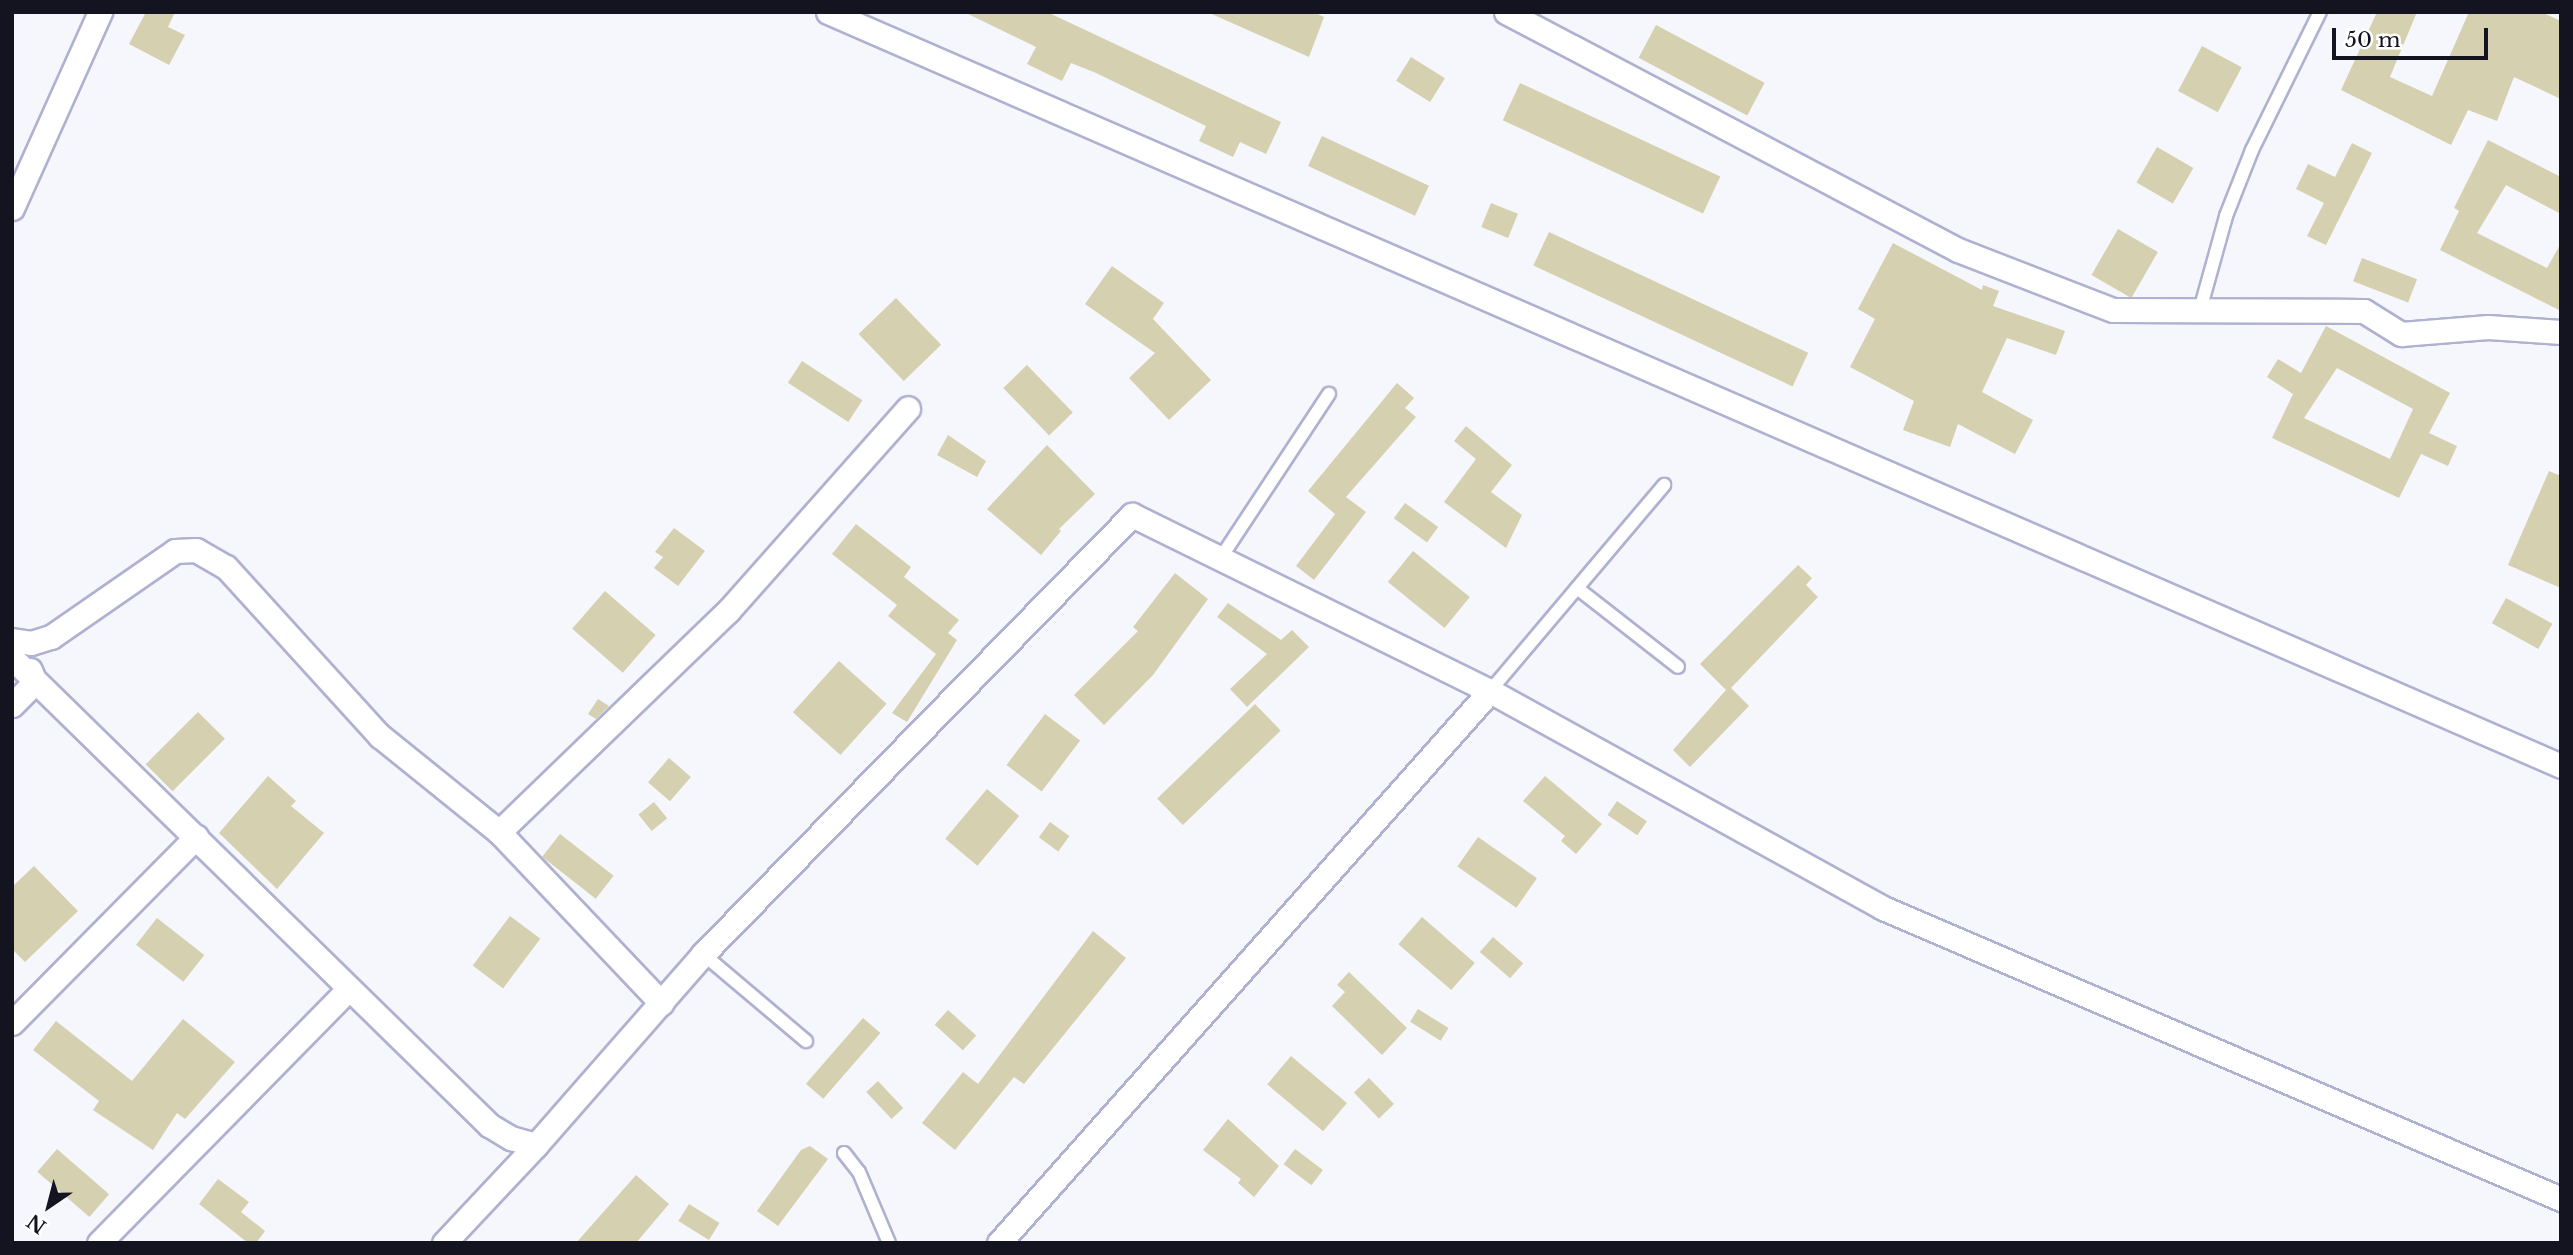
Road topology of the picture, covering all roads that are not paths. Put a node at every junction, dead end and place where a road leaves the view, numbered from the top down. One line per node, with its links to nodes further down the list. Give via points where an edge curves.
1 (100, 12): 5 (street)
2 (828, 12): 20 (street)
3 (1506, 12): 6 (street, via 1958,250 2113,310)
4 (2320, 12): 6 (lane, via 2248,161)
5 (12, 208)
6 (2200, 310): 7 (street, via 2364,311 2401,334 2488,327)
7 (2561, 332)
8 (1329, 394): 11 (lane)
9 (908, 408): 21 (street, via 728,611)
10 (1664, 485): 12 (lane)
11 (1220, 559): 18 (street); 23 (street, via 1132,515)
12 (1577, 588): 16 (lane); 18 (lane)
13 (47, 639): 14 (street, via 31,643); 17 (street, via 29,672); 21 (street, via 175,551 196,550 226,567 380,736)
14 (12, 640)
15 (12, 658): 17 (street)
16 (1678, 667)
17 (35, 682): 19 (street); 22 (street)
18 (1490, 691): 30 (street, via 1883,908); 34 (street)
19 (12, 705)
20 (2561, 766)
21 (499, 832): 25 (street)
22 (196, 837): 24 (street); 26 (street)
23 (703, 954): 25 (street); 27 (lane)
24 (348, 990): 28 (street, via 489,1125); 31 (street)
25 (662, 1003): 28 (street)
26 (12, 1023)
27 (806, 1041)
28 (537, 1145): 32 (street)
29 (844, 1153): 33 (lane, via 859,1172)
30 (2561, 1199)
31 (99, 1243)
32 (444, 1243)
33 (889, 1243)
34 (999, 1243)

